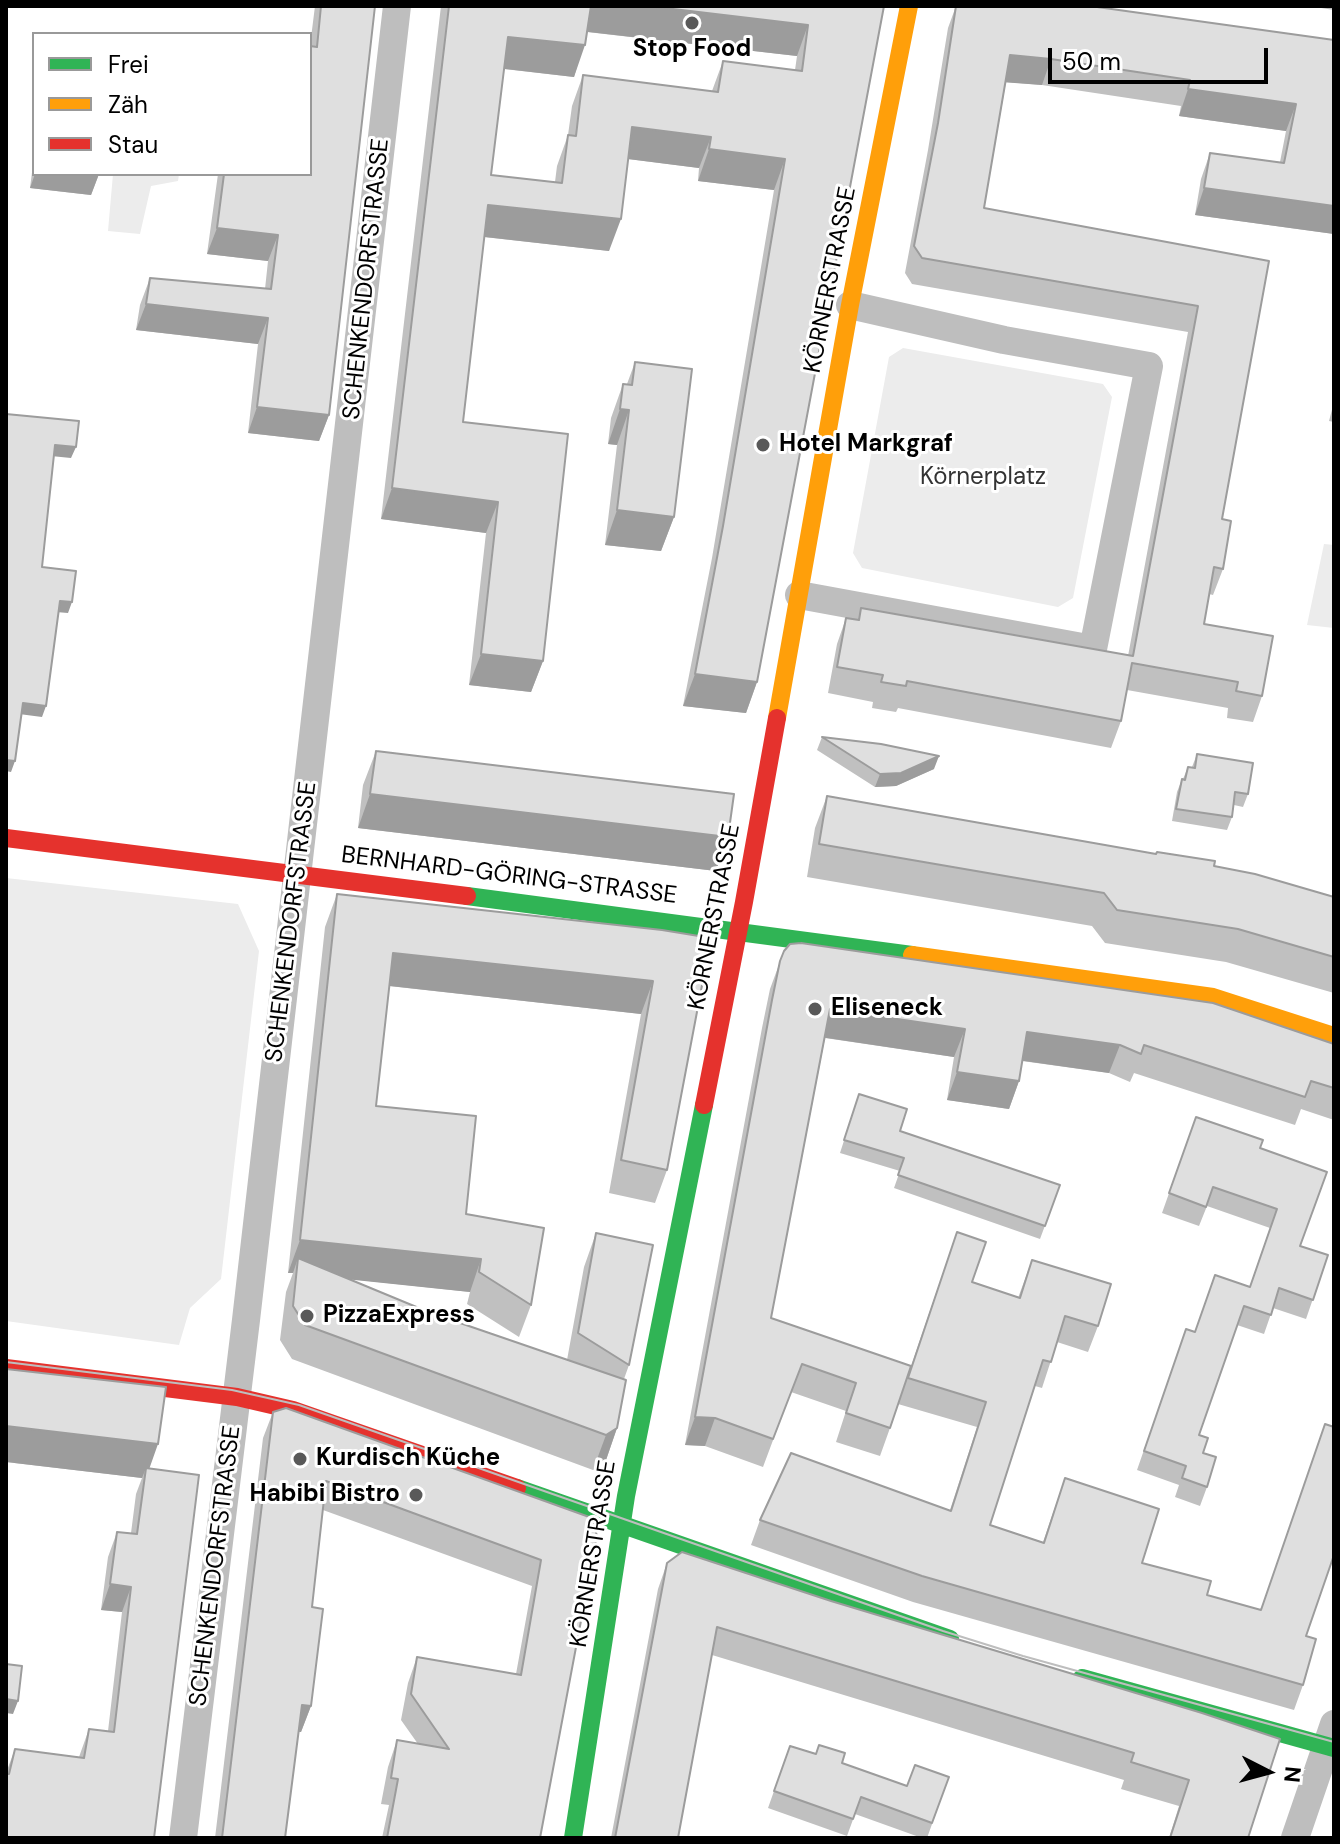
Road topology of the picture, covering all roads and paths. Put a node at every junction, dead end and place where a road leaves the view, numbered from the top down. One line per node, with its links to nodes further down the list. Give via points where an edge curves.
1 (397, 6): 6 (street, SCHENKENDORFSTRASSE)
2 (909, 6): 3 (street, KÖRNERSTRASSE)
3 (850, 305): 4 (street, KÖRNERSTRASSE); 4 (street, via 1149,366 1093,649)
4 (799, 595): 7 (street, KÖRNERSTRASSE)
5 (6, 838): 6 (street, BERNHARD-GÖRING-STRASSE)
6 (297, 873): 7 (street, BERNHARD-GÖRING-STRASSE); 10 (street, SCHENKENDORFSTRASSE)
7 (737, 930): 8 (street, BERNHARD-GÖRING-STRASSE, via 1213,997); 11 (street, KÖRNERSTRASSE)
8 (1334, 1036)
9 (6, 1368): 10 (street)
10 (237, 1397): 11 (street, via 315,1417); 15 (street, SCHENKENDORFSTRASSE)
11 (621, 1524): 12 (street); 16 (street, KÖRNERSTRASSE)
12 (970, 1646)
13 (1059, 1671): 14 (street)
14 (1331, 1739): 17 (street)
15 (183, 1838)
16 (573, 1838)
17 (1295, 1838)

